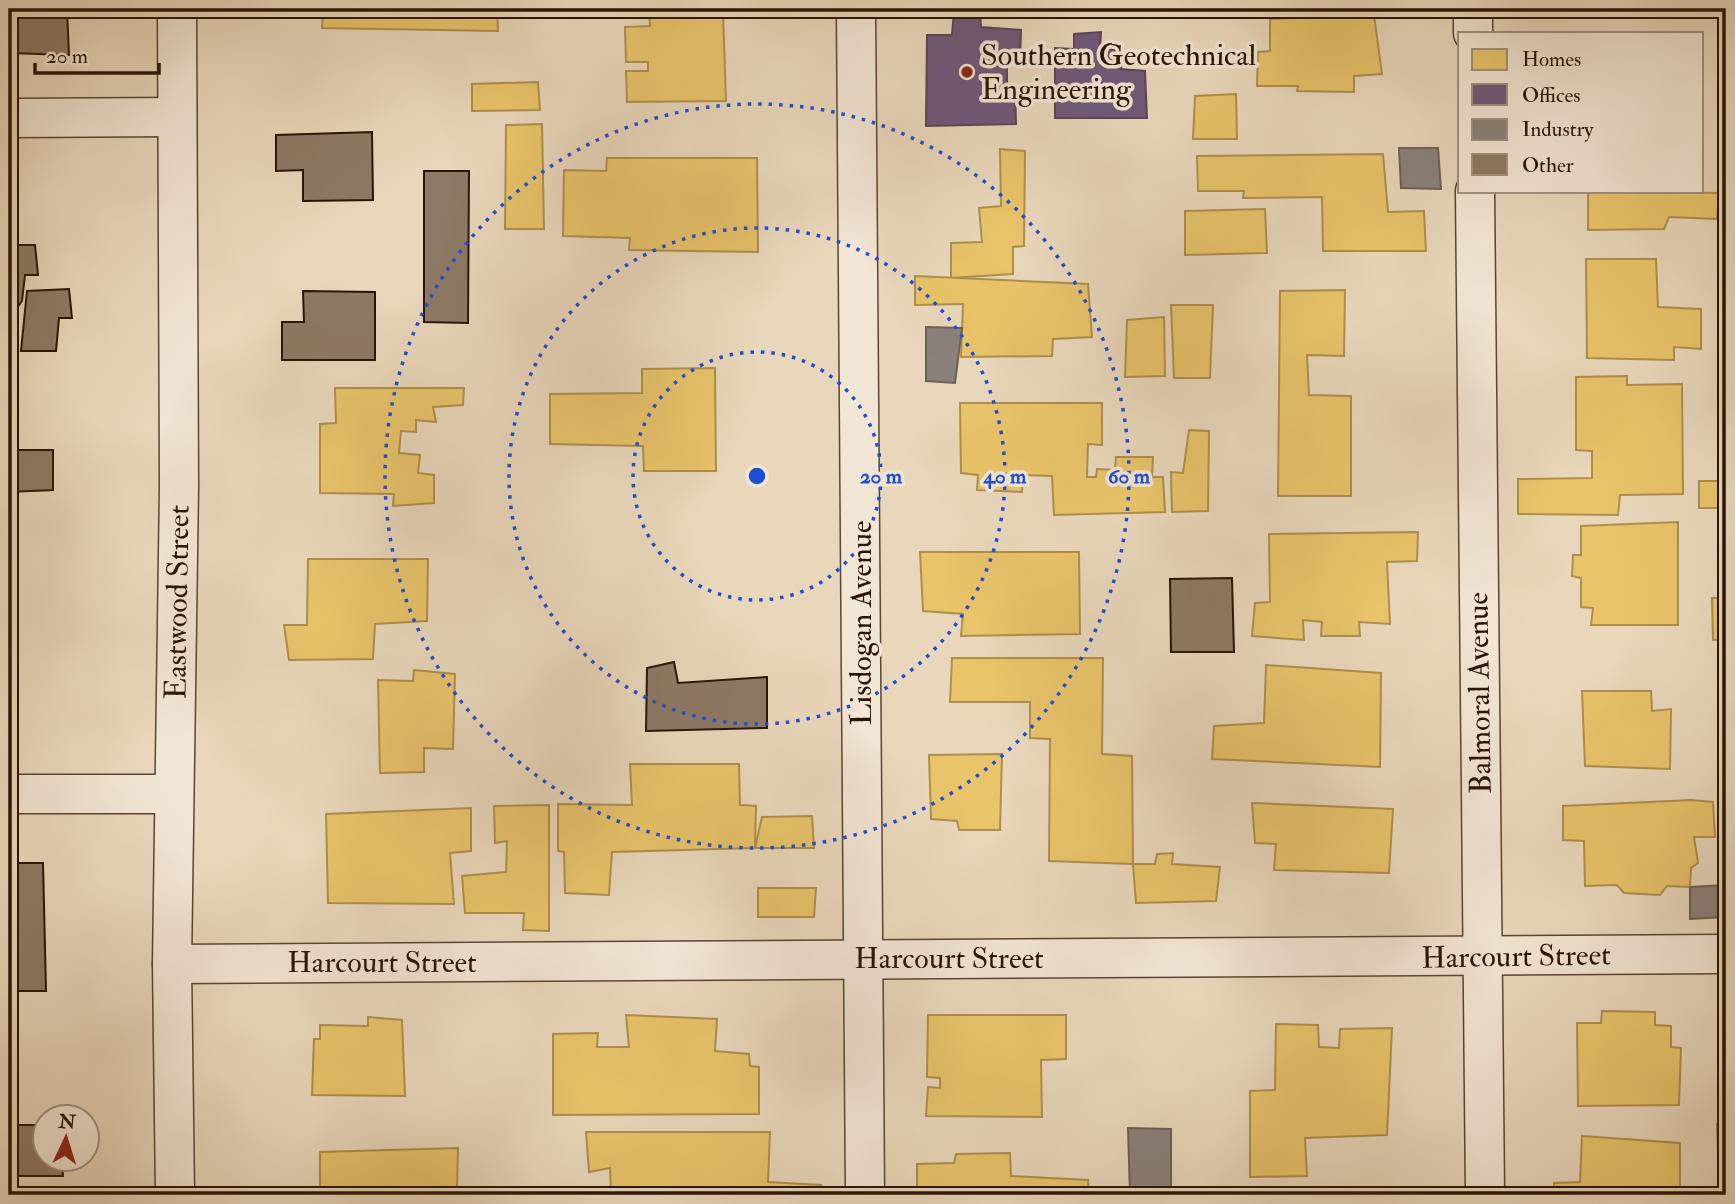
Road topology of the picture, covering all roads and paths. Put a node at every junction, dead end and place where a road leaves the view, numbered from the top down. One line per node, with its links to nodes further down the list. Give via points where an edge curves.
1 (177, 9): 5 (street, Eastwood Street)
2 (856, 9): 11 (street, Lisdogan Avenue)
3 (1473, 9): 4 (street)
4 (1473, 32)
5 (177, 117): 6 (street); 9 (street, Eastwood Street, via 179,486)
6 (9, 118)
7 (1475, 192): 12 (street, Balmoral Avenue)
8 (9, 794): 9 (street)
9 (173, 794): 13 (street, Eastwood Street)
10 (1726, 954): 12 (street, Harcourt Street)
11 (863, 958): 12 (street, Harcourt Street); 13 (street, Harcourt Street); 15 (street, Lisdogan Avenue)
12 (1481, 958): 16 (street, Balmoral Avenue)
13 (172, 964): 14 (street, Eastwood Street)
14 (175, 1195)
15 (865, 1195)
16 (1485, 1195)

